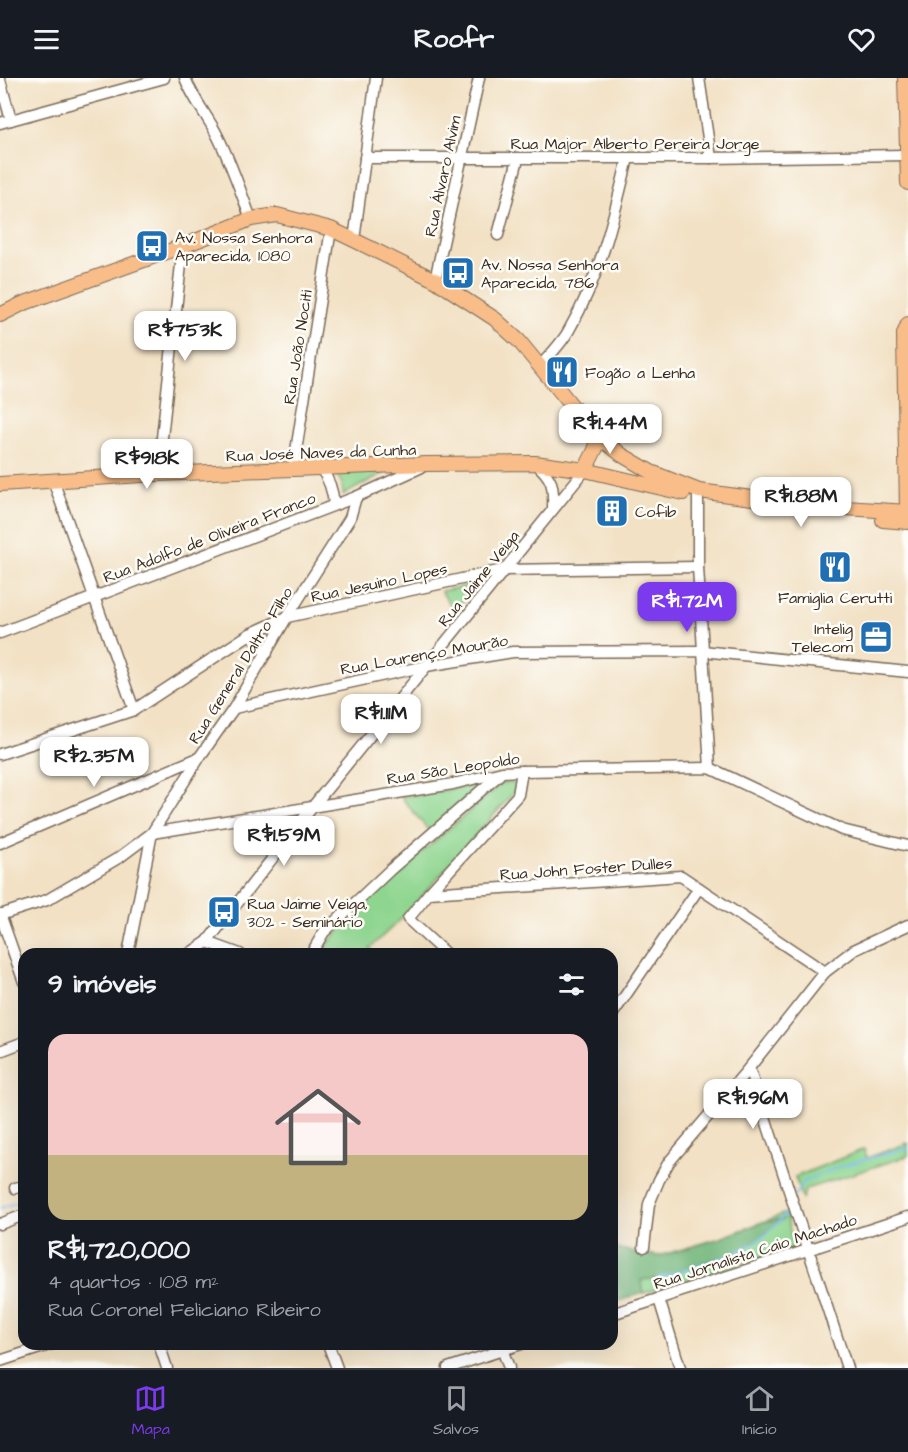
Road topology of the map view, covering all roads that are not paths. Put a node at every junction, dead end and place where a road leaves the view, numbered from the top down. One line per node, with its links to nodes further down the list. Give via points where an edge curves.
1 (164, 78): 8 (street)
2 (186, 78): 16 (street, via 215,131)
3 (376, 78): 10 (street)
4 (479, 78): 13 (street, Rua Álvaro Alvim)
5 (699, 78): 12 (street)
6 (905, 78): 9 (main road)
7 (0, 80): 8 (street)
8 (6, 121)
9 (906, 155): 12 (street, Rua Major Alberto Pereira Jorge); 15 (main road)
10 (365, 158): 13 (street, Rua Major Alberto Pereira Jorge); 19 (street)
11 (628, 158): 12 (street, Rua Major Alberto Pereira Jorge); 14 (street, Rua Major Alberto Pereira Jorge); 24 (street, via 595,276 569,331)
12 (711, 158)
13 (461, 159): 14 (street, Rua Major Alberto Pereira Jorge); 21 (street, Rua Álvaro Alvim)
14 (518, 159): 18 (street)
15 (908, 183)
16 (251, 219): 17 (main road, via 277,214); 20 (main road)
17 (331, 229): 19 (main road); 29 (street, Rua João Nociti)
18 (498, 235)
19 (354, 240): 21 (main road)
20 (183, 246): 22 (main road); 31 (street)
21 (435, 280): 24 (main road, via 495,319)
22 (0, 315)
23 (908, 324): 38 (main road, via 904,334)
24 (540, 366): 25 (main road)
25 (595, 434): 30 (main road, via 596,448); 34 (main road, via 636,464)
26 (535, 463): 27 (main road, Rua José Naves da Cunha); 30 (main road, Rua José Naves da Cunha); 37 (street, via 551,482)
27 (426, 464): 28 (main road, Rua José Naves da Cunha); 35 (street, Rua Adolfo de Oliveira Franco)
28 (321, 469): 29 (main road, Rua José Naves da Cunha); 36 (street, via 328,477)
29 (292, 470): 31 (main road, Rua José Naves da Cunha)
30 (585, 470): 34 (main road, Rua José Naves da Cunha); 37 (street, Rua Jaime Veiga)
31 (158, 474): 32 (main road, Rua José Naves da Cunha)
32 (53, 480): 33 (main road, Rua José Naves da Cunha); 41 (street)
33 (0, 484)
34 (698, 494): 38 (main road, via 807,513); 39 (street)
35 (356, 497): 36 (street, Rua Adolfo de Oliveira Franco); 42 (street, Rua General Daltro Filho, via 350,518)
36 (334, 505): 41 (street, Rua Adolfo de Oliveira Franco)
37 (553, 509): 40 (street, Rua Jaime Veiga)
38 (908, 519)
39 (698, 567): 40 (street, Rua Jesuino Lopes); 45 (street)
40 (503, 570): 42 (street, Rua Jesuino Lopes); 47 (street, Rua Jaime Veiga)
41 (94, 598): 43 (street, Rua Adolfo de Oliveira Franco); 50 (street)
42 (287, 617): 44 (street, Rua Jesuino Lopes); 46 (street, Rua General Daltro Filho)
43 (0, 633)
44 (250, 634): 46 (street); 50 (street, Rua Jesuino Lopes)
45 (702, 651): 47 (street, Rua Lourenço Mourão, via 513,652); 48 (street, Rua Lourenço Mourão); 53 (street)
46 (267, 653): 49 (street, Rua General Daltro Filho)
47 (426, 666): 49 (street, Rua Lourenço Mourão); 56 (street, Rua Jaime Veiga)
48 (908, 672)
49 (234, 708): 52 (street, Rua General Daltro Filho)
50 (135, 710): 51 (street, Rua Jesuino Lopes)
51 (0, 754)
52 (199, 758): 57 (street, Rua General Daltro Filho); 58 (street)
53 (710, 768): 54 (street, Rua São Leopoldo); 59 (street, Rua São Leopoldo, via 842,830)
54 (522, 771): 55 (street, Rua São Leopoldo); 61 (street, via 518,795)
55 (502, 772): 56 (street, Rua São Leopoldo, via 453,784); 68 (street, via 349,908 324,932)
56 (314, 805): 57 (street, Rua São Leopoldo); 64 (street, Rua Jaime Veiga)
57 (152, 832): 62 (street, Rua São Leopoldo, via 120,857 47,900); 65 (street, Rua General Daltro Filho)
58 (0, 843)
59 (908, 846)
60 (699, 888): 61 (street, Rua John Foster Dulles, via 681,876); 71 (street, Rua John Foster Dulles); 72 (street)
61 (429, 893): 69 (street, via 408,919)
62 (0, 914): 70 (street)
63 (908, 925): 71 (street, via 854,950)
64 (207, 942): 66 (street, Rua Jaime Veiga); 67 (street)
65 (129, 948)
66 (199, 948)
67 (224, 948)
68 (315, 948)
69 (439, 948)
70 (18, 965)
71 (825, 972): 75 (street)
72 (618, 1006)
73 (18, 1044): 74 (street)
74 (0, 1051)
75 (749, 1068): 79 (street, via 669,1162 650,1204); 80 (street)
76 (18, 1217): 78 (street)
77 (908, 1217): 80 (street, Rua Jornalista Caio Machado)
78 (0, 1224)
79 (644, 1247)
80 (808, 1250): 81 (street, Rua Jornalista Caio Machado); 94 (street)
81 (659, 1299): 82 (street, Rua Jornalista Caio Machado); 93 (street)
82 (618, 1312)
83 (34, 1350): 88 (street)
84 (161, 1350): 89 (street)
85 (330, 1350): 90 (street)
86 (494, 1350): 91 (street)
87 (503, 1350): 92 (street)
88 (0, 1361)
89 (167, 1368)
90 (337, 1368)
91 (448, 1368)
92 (509, 1368)
93 (680, 1368)
94 (847, 1368)

